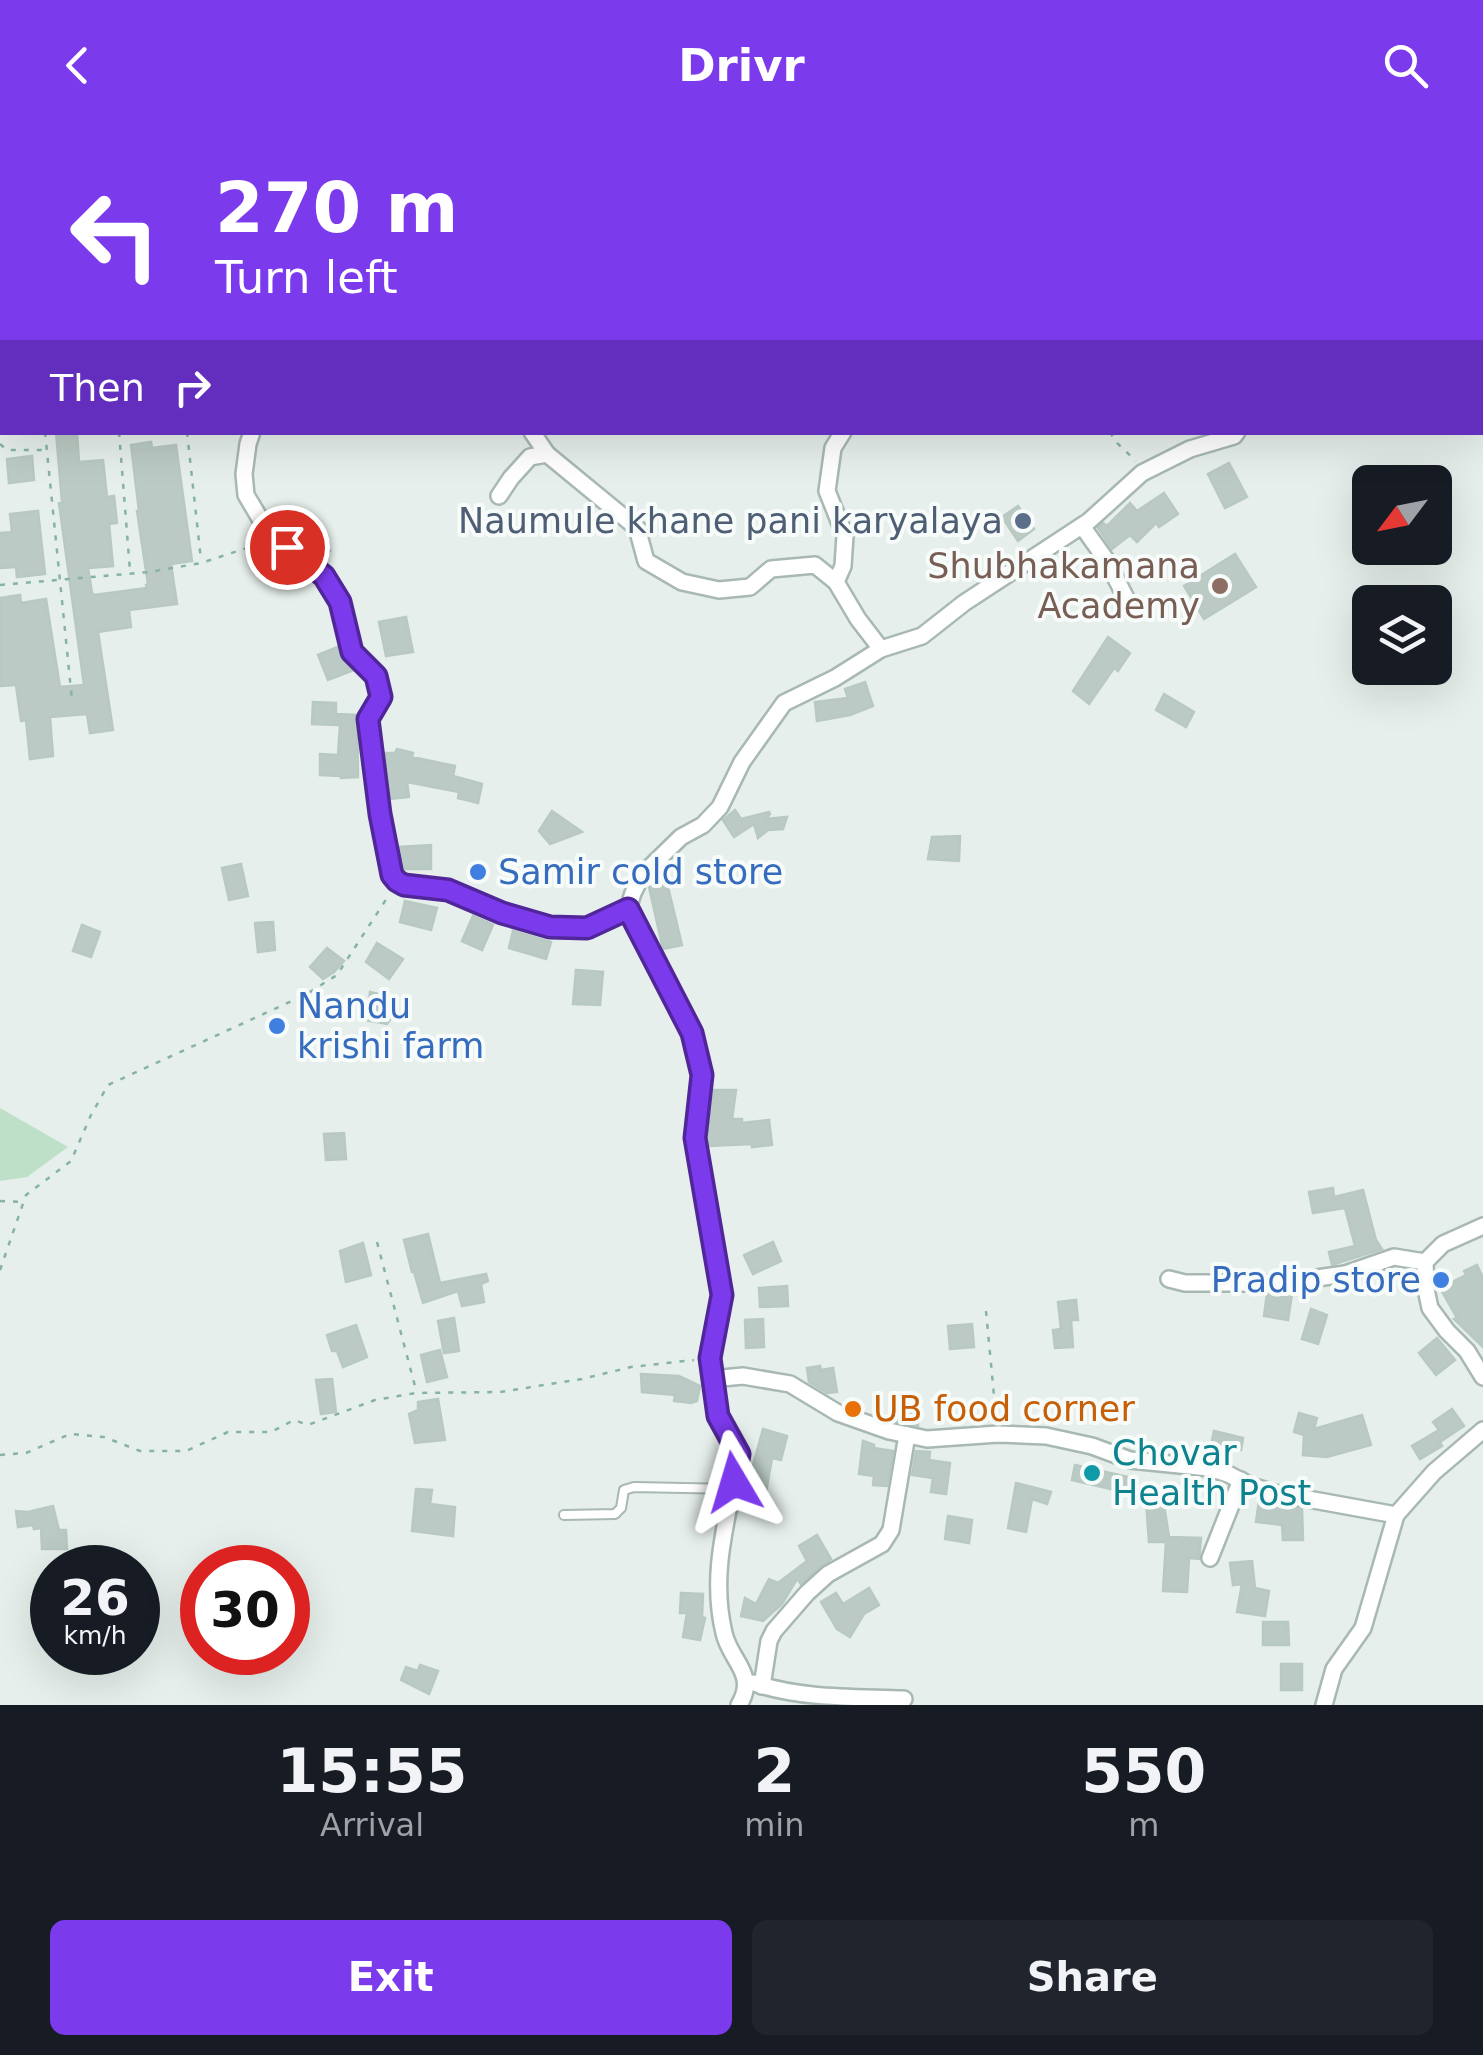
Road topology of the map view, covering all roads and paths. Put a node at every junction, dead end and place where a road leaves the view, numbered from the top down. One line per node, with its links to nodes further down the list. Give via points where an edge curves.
1 (45, 435): 10 (path)
2 (119, 435): 17 (path)
3 (187, 435): 16 (path)
4 (251, 435): 14 (street, via 244,474)
5 (534, 435): 11 (street)
6 (840, 435): 19 (street, via 827,491 845,536)
7 (1112, 435): 12 (path)
8 (1235, 435): 12 (street)
9 (0, 444): 10 (path)
10 (46, 450): 18 (path)
11 (547, 454): 13 (street, via 530,457); 19 (street, via 636,528 646,561 682,582 720,590 750,587 771,569 815,565)
12 (1142, 473): 15 (street)
13 (499, 496)
14 (257, 516): 16 (path, via 250,547); 24 (street, via 324,576 340,602 352,652 376,676 381,697 368,719)
15 (1082, 526): 21 (street); 22 (street, via 922,636)
16 (201, 563): 17 (path)
17 (130, 574): 18 (path)
18 (58, 580): 20 (path); 23 (path)
19 (836, 582): 22 (street)
20 (0, 584)
21 (1130, 606)
22 (881, 650): 25 (street, via 784,704 742,762 720,807 642,875)
23 (72, 700)
24 (397, 881): 25 (street, via 448,890 550,927 587,928); 27 (path, via 336,975 290,1003 108,1085 71,1161)
25 (628, 909): 34 (street, via 692,1033 702,1075 695,1138 722,1295)
26 (0, 1201): 27 (path)
27 (24, 1202): 31 (path)
28 (1483, 1226): 30 (street, via 1442,1244)
29 (378, 1242): 37 (path)
30 (1425, 1262): 32 (street, via 1394,1257 1344,1274 1281,1283); 36 (street, via 1430,1308)
31 (0, 1270)
32 (1169, 1279)
33 (986, 1311): 39 (path)
34 (710, 1358): 35 (street); 37 (path, via 500,1392)
35 (712, 1378): 40 (street, via 790,1384 838,1413); 43 (street, via 718,1416 739,1454)
36 (1483, 1378)
37 (416, 1393): 41 (path, via 375,1400 308,1426 294,1420 270,1432 228,1432 186,1451 140,1450 70,1434 26,1453)
38 (1483, 1430): 45 (street)
39 (998, 1434): 40 (street, via 927,1440); 42 (street, via 1046,1436)
40 (908, 1435): 47 (street, via 882,1544 807,1593 774,1631)
41 (0, 1455)
42 (1241, 1480): 45 (street, via 1275,1493); 46 (street)
43 (733, 1488): 44 (lane, via 634,1487 624,1490 616,1514); 47 (street, via 716,1590 724,1637)
44 (564, 1515)
45 (1396, 1515): 50 (street, via 1364,1628 1334,1669)
46 (1210, 1558)
47 (754, 1683): 48 (street, via 804,1694); 49 (street)
48 (904, 1699)
49 (739, 1705)
50 (1324, 1705)

